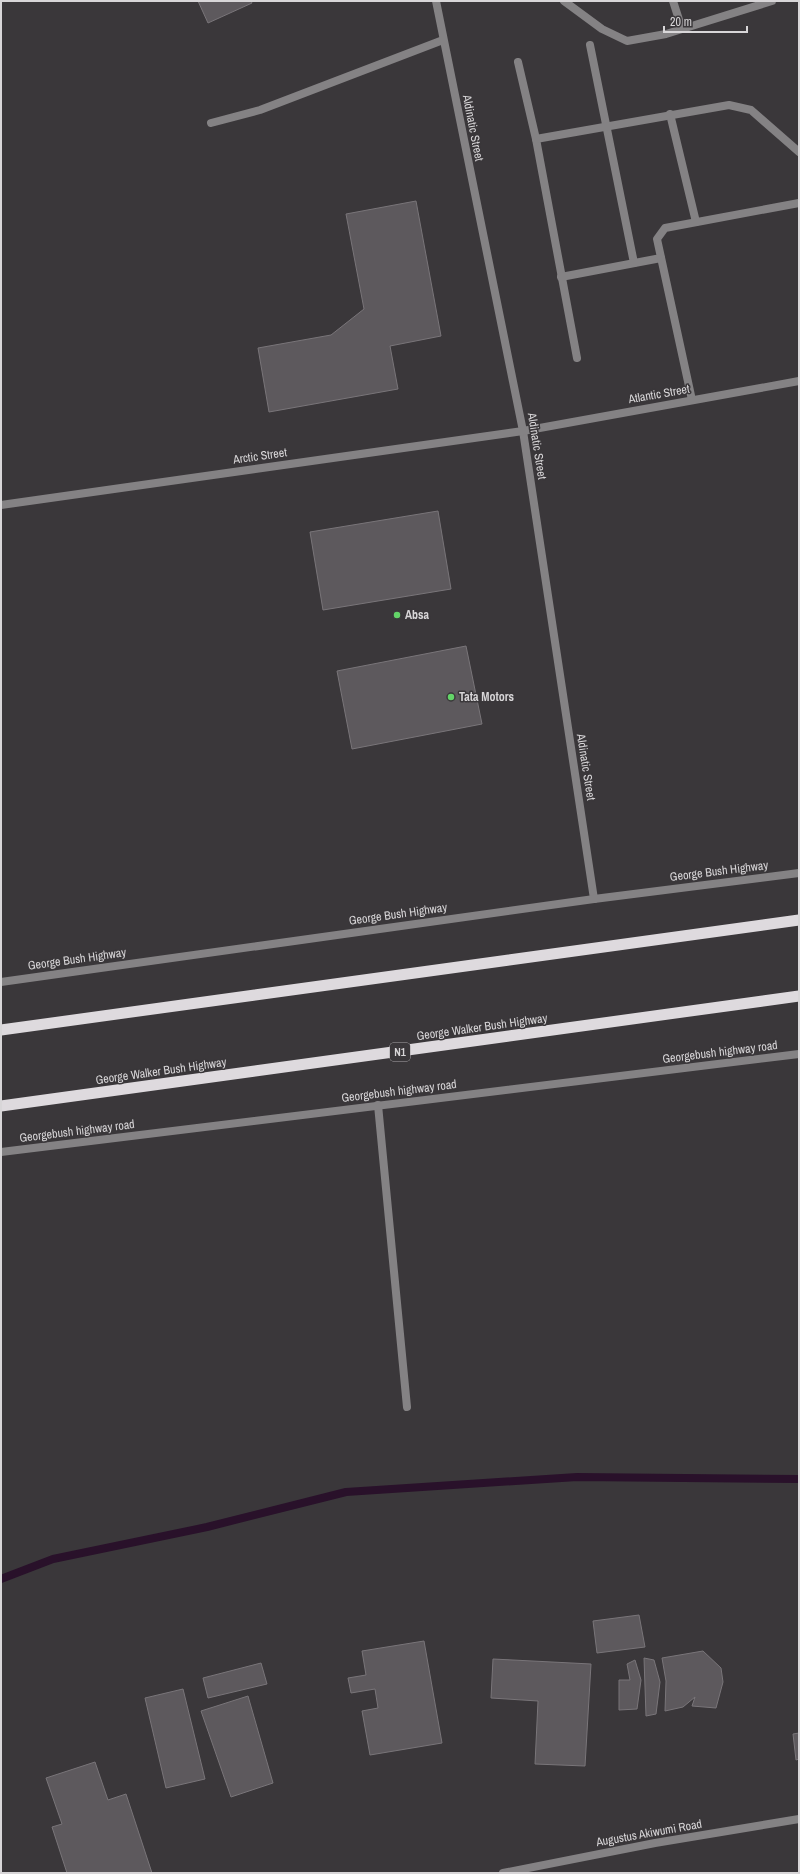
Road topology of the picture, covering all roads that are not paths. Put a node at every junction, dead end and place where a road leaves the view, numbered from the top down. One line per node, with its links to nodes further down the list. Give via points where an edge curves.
1 (436, 1): 6 (street, Aldinatic Street)
2 (564, 1): 5 (street, via 602,29 627,41)
3 (673, 1): 5 (street)
4 (772, 1): 5 (street)
5 (682, 29)
6 (443, 40): 10 (street, via 260,110); 22 (street, Aldinatic Street)
7 (590, 45): 11 (street)
8 (518, 62): 12 (street)
9 (670, 114): 11 (street); 13 (street, via 729,105 751,110); 15 (street)
10 (211, 123)
11 (607, 126): 12 (street); 17 (street)
12 (536, 139): 18 (street)
13 (799, 152)
14 (799, 203): 15 (street)
15 (696, 222): 16 (street, via 665,228 658,239)
16 (661, 258): 17 (street); 21 (street)
17 (634, 263): 18 (street)
18 (561, 277): 19 (street)
19 (577, 358)
20 (799, 381): 21 (street, Atlantic Street)
21 (692, 400): 22 (street, Atlantic Street)
22 (523, 431): 23 (street, Arctic Street); 25 (street, Aldinatic Street)
23 (1, 505)
24 (799, 872): 25 (street, George Bush Highway)
25 (594, 899): 27 (street, George Bush Highway)
26 (799, 920): 29 (highway)
27 (1, 982)
28 (799, 996): 31 (highway, George Walker Bush Highway / N1)
29 (1, 1030)
30 (799, 1054): 32 (street, Georgebush highway road)
31 (1, 1106)
32 (378, 1106): 33 (street, Georgebush highway road); 34 (street)
33 (1, 1152)
34 (407, 1407)
35 (799, 1819): 36 (street, Augustus Akiwumi Road, via 655,1843)
36 (503, 1873)

